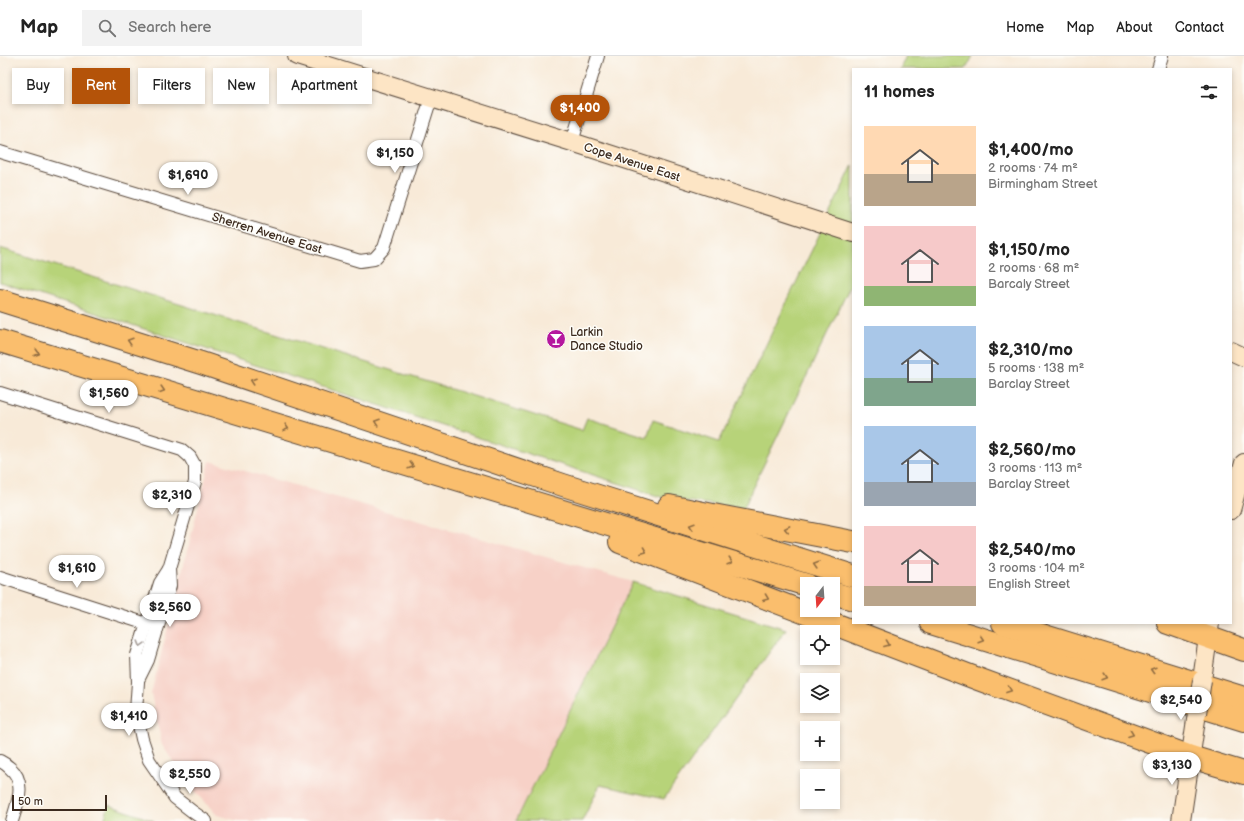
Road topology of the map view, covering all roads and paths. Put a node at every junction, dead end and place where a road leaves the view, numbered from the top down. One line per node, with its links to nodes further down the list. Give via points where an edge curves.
1 (297, 56): 5 (street, Cope Avenue East)
2 (598, 56): 6 (street)
3 (1162, 56): 4 (street)
4 (1158, 68)
5 (431, 98): 6 (street, Cope Avenue East); 7 (street, Sherren Avenue East, via 384,248 374,259 360,261)
6 (572, 142): 8 (street, Cope Avenue East)
7 (0, 152)
8 (852, 233)
9 (0, 300): 14 (highway, one-way to 9, via 201,363)
10 (0, 341): 16 (highway, one-way to 16)
11 (1232, 351): 12 (street)
12 (1244, 356)
13 (0, 393): 19 (street, via 182,450 190,457 195,466 195,482)
14 (453, 448): 18 (highway, one-way to 14, via 657,503); 20 (highway, one-way to 14)
15 (1244, 463): 17 (street)
16 (518, 498): 22 (highway, one-way to 22); 34 (highway, one-way to 34, via 594,532 978,679)
17 (1232, 506)
18 (852, 542)
19 (169, 568): 25 (street, via 160,583); 31 (street, via 170,586 148,660)
20 (852, 576)
21 (0, 577): 25 (street)
22 (800, 583)
23 (840, 595): 24 (highway)
24 (852, 599)
25 (147, 624): 31 (street, one-way to 31, via 138,655)
26 (933, 624): 33 (highway, one-way to 33)
27 (1006, 624): 32 (highway, one-way to 27)
28 (1170, 624): 29 (highway)
29 (1207, 639): 30 (highway); 34 (street, bridge)
30 (1244, 650)
31 (138, 682): 38 (street, via 136,710 149,760 175,798)
32 (1244, 698)
33 (1244, 720)
34 (1191, 757): 36 (highway); 39 (street)
35 (0, 761): 37 (street, via 12,769 20,787)
36 (1244, 773)
37 (12, 821)
38 (206, 821)
39 (1181, 821)

